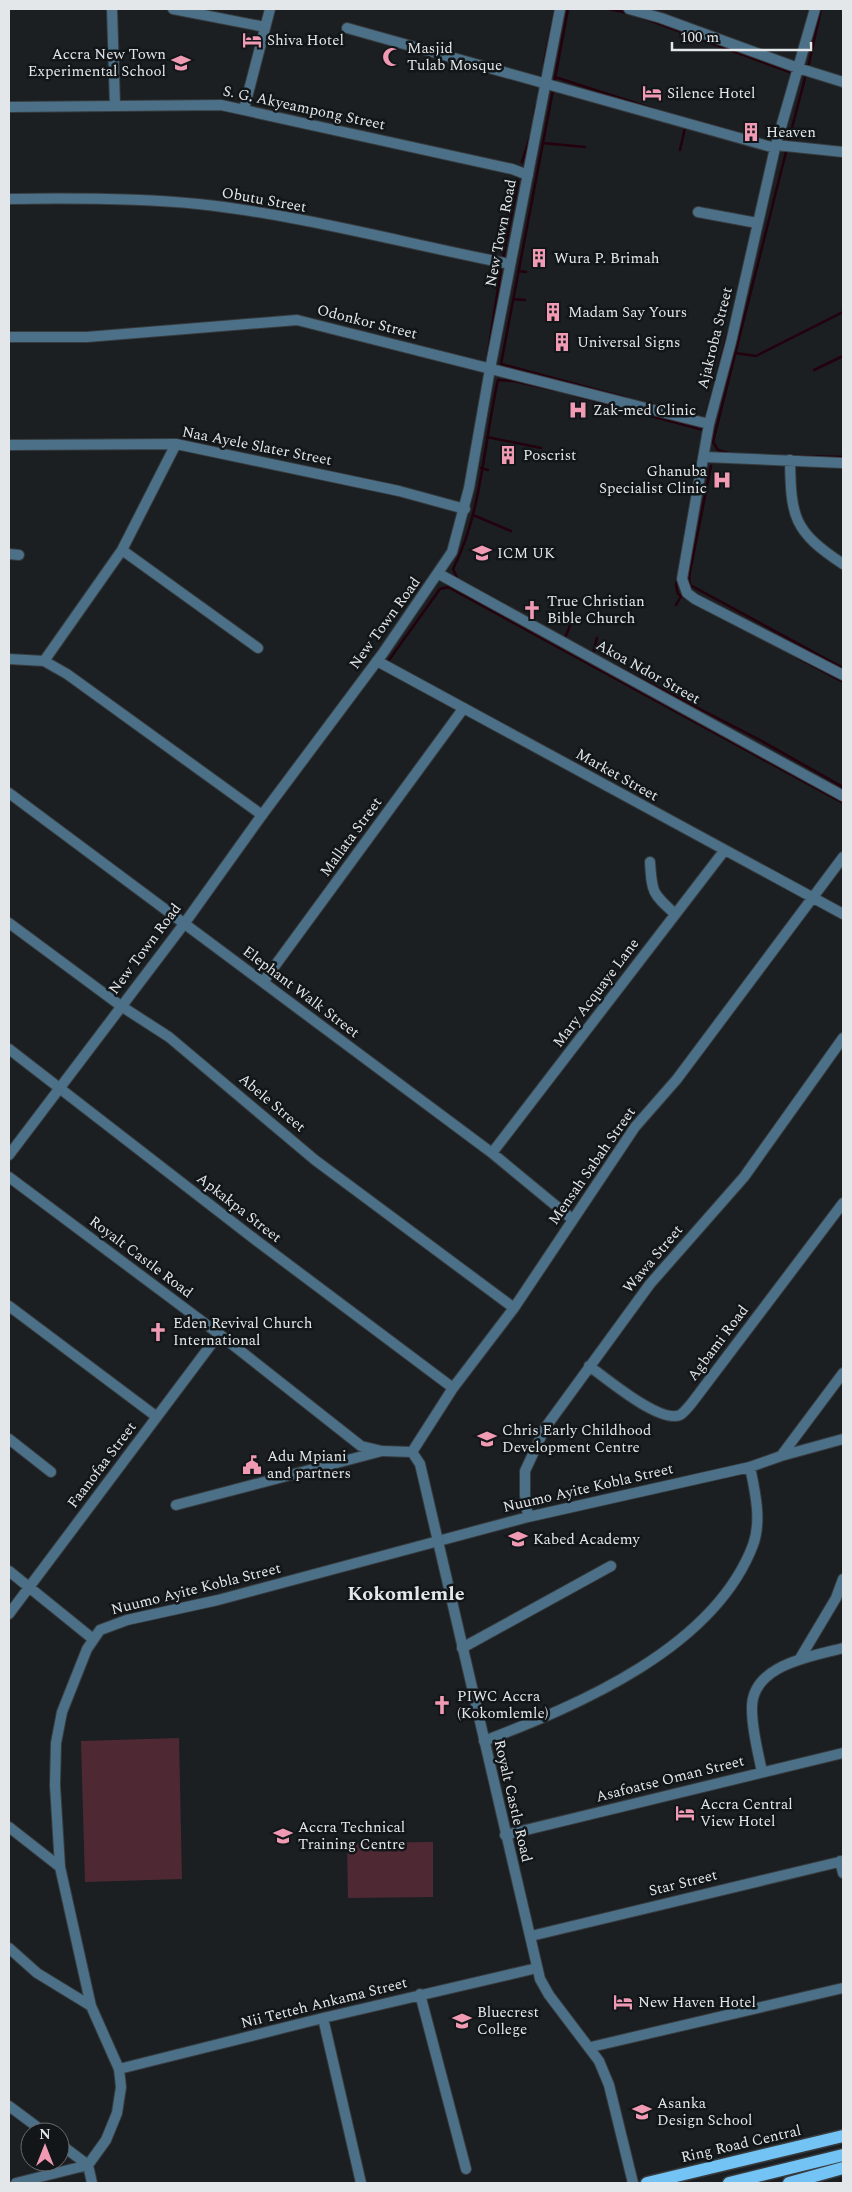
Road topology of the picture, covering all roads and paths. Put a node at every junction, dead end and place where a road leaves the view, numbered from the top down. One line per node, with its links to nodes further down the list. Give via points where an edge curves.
1 (112, 9): 12 (street)
2 (173, 9): 7 (street)
3 (270, 9): 7 (street)
4 (560, 9): 10 (street, New Town Road)
5 (629, 9): 9 (street)
6 (815, 9): 9 (street, Ajakroba Street)
7 (265, 26): 14 (street)
8 (347, 28): 10 (street)
9 (798, 68): 11 (street); 15 (street, Ajakroba Street)
10 (546, 82): 15 (street); 17 (street, New Town Road)
11 (843, 82)
12 (115, 106): 13 (street, S. G. Akyeampong Street); 14 (street, S. G. Akyeampong Street, via 212,104)
13 (9, 107)
14 (244, 108): 17 (street, S. G. Akyeampong Street)
15 (776, 147): 16 (street); 20 (street, Ajakroba Street)
16 (843, 152)
17 (528, 175): 21 (street, New Town Road)
18 (9, 199): 21 (street, Obutu Street, via 124,199 199,204 280,216)
19 (698, 212): 20 (street)
20 (757, 223): 24 (street, Ajakroba Street)
21 (510, 264): 23 (street, New Town Road)
22 (9, 337): 23 (street, Odonkor Street, via 97,337 297,320)
23 (490, 369): 24 (street, Odonkor Street); 30 (street, New Town Road)
24 (709, 424): 27 (street, Ajakroba Street)
25 (176, 444): 26 (street, Naa Ayele Slater Street); 30 (street, Naa Ayele Slater Street, via 400,491); 31 (street)
26 (9, 445)
27 (705, 457): 28 (street); 38 (street, Ajakroba Street, via 682,570 687,594)
28 (790, 460): 29 (street); 32 (street, via 791,498 796,518 809,539)
29 (843, 463)
30 (465, 509): 33 (street, New Town Road, via 452,552)
31 (122, 550): 34 (street); 36 (street)
32 (843, 564)
33 (439, 574): 37 (street, New Town Road); 41 (street, Akoa Ndor Street)
34 (258, 648)
35 (9, 659): 36 (street)
36 (44, 661): 42 (street, via 67,674)
37 (377, 661): 39 (street, Market Street); 42 (street, New Town Road)
38 (843, 675)
39 (464, 709): 43 (street, Market Street); 51 (street, Mallata Street)
40 (9, 793): 50 (street, Elephant Walk Street)
41 (843, 796)
42 (262, 814): 50 (street, New Town Road)
43 (724, 851): 46 (street, Market Street); 47 (street, Mary Acquaye Lane)
44 (843, 857): 46 (street, Mensah Sabah Street)
45 (650, 862): 47 (street, via 651,887 655,896)
46 (814, 898): 48 (street, Market Street); 60 (street, Mensah Sabah Street, via 677,1079 635,1127)
47 (675, 914): 56 (street, Mary Acquaye Lane)
48 (843, 914)
49 (9, 923): 52 (street, Abele Street)
50 (184, 924): 51 (street, Elephant Walk Street); 52 (street, New Town Road)
51 (263, 982): 56 (street, Elephant Walk Street)
52 (121, 1006): 55 (street, New Town Road); 62 (street, Abele Street, via 169,1037 315,1160)
53 (843, 1038): 64 (street, Wawa Street, via 744,1177 650,1284)
54 (9, 1049): 55 (street, Apkakpa Street)
55 (59, 1086): 57 (street, New Town Road); 66 (street, Apkakpa Street, via 257,1241)
56 (492, 1153): 60 (street, Elephant Walk Street)
57 (9, 1155)
58 (9, 1177): 63 (street, Royalt Castle Road)
59 (843, 1204): 64 (street, Agbami Road, via 680,1415 655,1413)
60 (572, 1219): 62 (street, Mensah Sabah Street)
61 (9, 1306): 67 (street)
62 (514, 1308): 66 (street, Mensah Sabah Street)
63 (219, 1334): 67 (street, Faanofaa Street); 70 (street, Royalt Castle Road, via 361,1446)
64 (589, 1366): 76 (street, Wawa Street, via 545,1428 531,1456 525,1471)
65 (843, 1373): 72 (street)
66 (454, 1388): 71 (street, Mensah Sabah Street)
67 (157, 1417): 81 (street, Faanofaa Street)
68 (9, 1439): 74 (street)
69 (843, 1439): 72 (street, Nuumo Ayite Kobla Street)
70 (382, 1451): 71 (street, Royalt Castle Road); 75 (street)
71 (412, 1452): 77 (street, Royalt Castle Road, via 420,1464)
72 (781, 1456): 73 (street, Nuumo Ayite Kobla Street)
73 (750, 1467): 76 (street, Nuumo Ayite Kobla Street); 87 (street, via 757,1502 753,1544 738,1576 714,1607 684,1635 596,1694)
74 (51, 1472)
75 (176, 1505)
76 (528, 1517): 77 (street, Nuumo Ayite Kobla Street)
77 (436, 1540): 83 (street, Nuumo Ayite Kobla Street, via 218,1600 127,1620 100,1630); 84 (street, Royalt Castle Road)
78 (611, 1566): 84 (street)
79 (9, 1571): 81 (street)
80 (843, 1580): 86 (street, via 836,1598)
81 (28, 1586): 82 (street, Faanofaa Street); 83 (street)
82 (9, 1614)
83 (93, 1639): 93 (street, Nuumo Ayite Kobla Street, via 62,1712 56,1743 54,1785)
84 (462, 1648): 87 (street, Royalt Castle Road)
85 (843, 1648): 86 (street)
86 (799, 1660): 89 (street, via 765,1677 753,1694 751,1710)
87 (484, 1741): 91 (street, Royalt Castle Road)
88 (843, 1754): 89 (street, Asafoatse Oman Street)
89 (762, 1772): 91 (street, Asafoatse Oman Street)
90 (9, 1827): 93 (street)
91 (505, 1835): 95 (street, Royalt Castle Road)
92 (842, 1861): 94 (street); 95 (street, Star Street)
93 (60, 1867): 100 (street, Nuumo Ayite Kobla Street)
94 (843, 1873)
95 (531, 1936): 97 (street, Royalt Castle Road)
96 (9, 1948): 100 (street, via 37,1973)
97 (537, 1968): 99 (street, Nii Tetteh Ankama Street); 102 (street, Royalt Castle Road, via 549,1995)
98 (843, 1988): 102 (street)
99 (420, 1994): 101 (street, Nii Tetteh Ankama Street); 110 (street)
100 (91, 2006): 103 (street, Nuumo Ayite Kobla Street)
101 (323, 2018): 103 (street, Nii Tetteh Ankama Street); 114 (street)
102 (591, 2047): 115 (street, Royalt Castle Road, via 609,2085)
103 (119, 2069): 109 (street, Nuumo Ayite Kobla Street, via 121,2087 117,2113 106,2140)
104 (9, 2106): 105 (street)
105 (31, 2122)
106 (843, 2136): 116 (main road, Ring Road Central)
107 (70, 2151): 109 (street)
108 (843, 2155): 117 (main road)
109 (88, 2164): 112 (street); 113 (street)
110 (466, 2168)
111 (843, 2168): 118 (main road)
112 (16, 2183)
113 (92, 2183)
114 (361, 2183)
115 (633, 2183)
116 (647, 2183)
117 (729, 2183)
118 (789, 2183)

